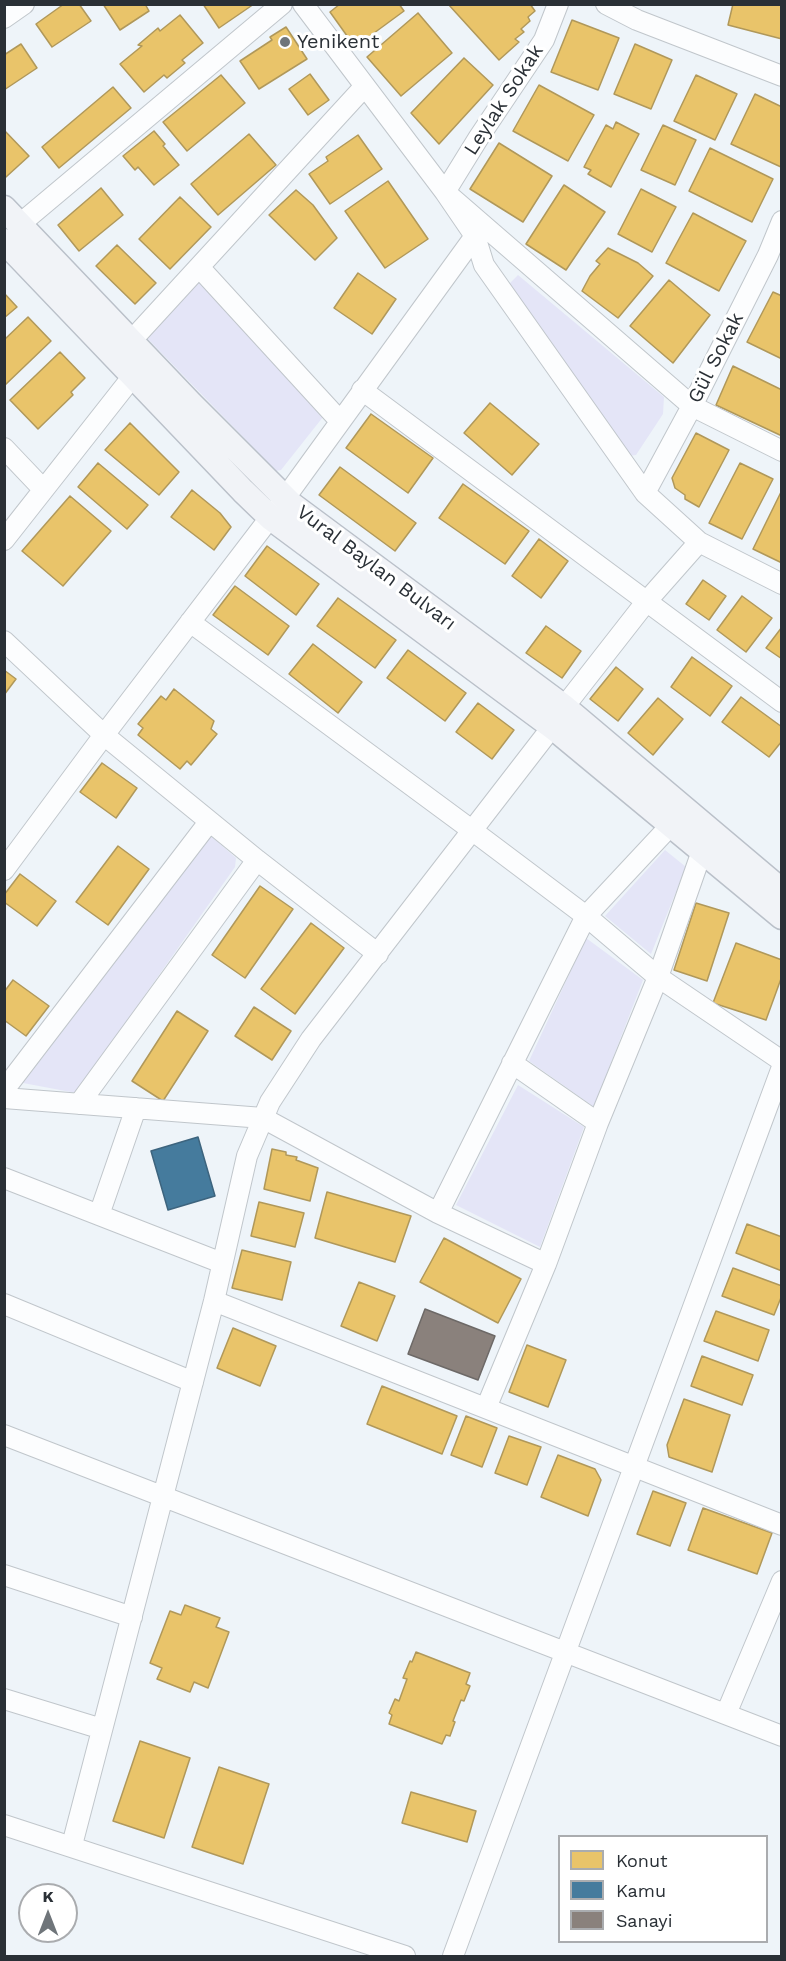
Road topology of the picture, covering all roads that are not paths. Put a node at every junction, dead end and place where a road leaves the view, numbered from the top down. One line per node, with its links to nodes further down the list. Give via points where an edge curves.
1 (24, 4): 6 (street)
2 (282, 4): 11 (street)
3 (303, 4): 8 (street)
4 (558, 4): 9 (street, Leylak Sokak, via 544,40)
5 (606, 4): 7 (street, via 637,20)
6 (4, 18)
7 (782, 76)
8 (365, 86): 9 (street); 13 (street)
9 (445, 192): 12 (street); 17 (street)
10 (782, 220): 17 (street, Gül Sokak)
11 (8, 232): 14 (main road, Vural Baylan Bulvarı); 15 (main road, Vural Baylan Bulvarı)
12 (474, 236): 16 (street); 22 (street, via 484,265)
13 (200, 267): 14 (street); 18 (street)
14 (131, 341): 23 (main road, Vural Baylan Bulvarı)
15 (133, 376): 21 (street); 24 (main road, Vural Baylan Bulvarı)
16 (362, 390): 18 (street); 28 (street)
17 (692, 405): 20 (street); 22 (street, Gül Sokak)
18 (340, 421): 23 (street)
19 (4, 448): 21 (street)
20 (782, 451)
21 (43, 489): 25 (street)
22 (645, 493): 26 (street)
23 (285, 498): 24 (street); 32 (main road, Vural Baylan Bulvarı)
24 (271, 518): 29 (street); 32 (main road, Vural Baylan Bulvarı)
25 (4, 540)
26 (699, 542): 27 (street); 28 (street)
27 (782, 584)
28 (646, 602): 31 (street); 32 (street)
29 (190, 622): 33 (street); 36 (street)
30 (4, 641): 33 (street)
31 (782, 702)
32 (558, 717): 35 (main road, Vural Baylan Bulvarı); 36 (street); 40 (main road, Vural Baylan Bulvarı)
33 (104, 735): 34 (street); 39 (street)
34 (209, 822): 38 (street); 48 (street)
35 (671, 825): 37 (main road, Vural Baylan Bulvarı); 41 (street)
36 (473, 831): 41 (street); 43 (street)
37 (702, 851): 42 (main road, Vural Baylan Bulvarı); 44 (street)
38 (256, 860): 43 (street); 50 (street)
39 (4, 870)
40 (782, 891)
41 (586, 916): 44 (street); 46 (street)
42 (782, 917)
43 (378, 954): 52 (street, via 312,1039)
44 (658, 978): 45 (street); 53 (street)
45 (782, 1060)
46 (512, 1063): 53 (street); 55 (street)
47 (782, 1067): 64 (street)
48 (4, 1090)
49 (4, 1098): 50 (street)
50 (79, 1104): 51 (street)
51 (136, 1108): 52 (street); 56 (street)
52 (263, 1118): 55 (street); 57 (street, via 247,1156)
53 (598, 1123): 58 (street)
54 (4, 1178): 56 (street)
55 (438, 1213): 58 (street)
56 (99, 1215): 57 (street)
57 (222, 1263): 59 (street)
58 (546, 1264): 62 (street)
59 (214, 1301): 61 (street); 62 (street)
60 (4, 1304): 61 (street)
61 (193, 1382): 65 (street)
62 (486, 1408): 64 (street)
63 (4, 1435): 65 (street)
64 (635, 1467): 66 (street); 70 (street)
65 (163, 1496): 69 (street); 70 (street)
66 (782, 1525)
67 (4, 1575): 69 (street)
68 (782, 1581): 72 (street)
69 (132, 1617): 73 (street)
70 (566, 1651): 72 (street); 78 (street)
71 (4, 1699): 73 (street)
72 (726, 1714): 74 (street)
73 (102, 1729): 76 (street)
74 (782, 1736)
75 (4, 1825): 76 (street)
76 (72, 1845): 77 (street)
77 (405, 1956)
78 (453, 1956)

